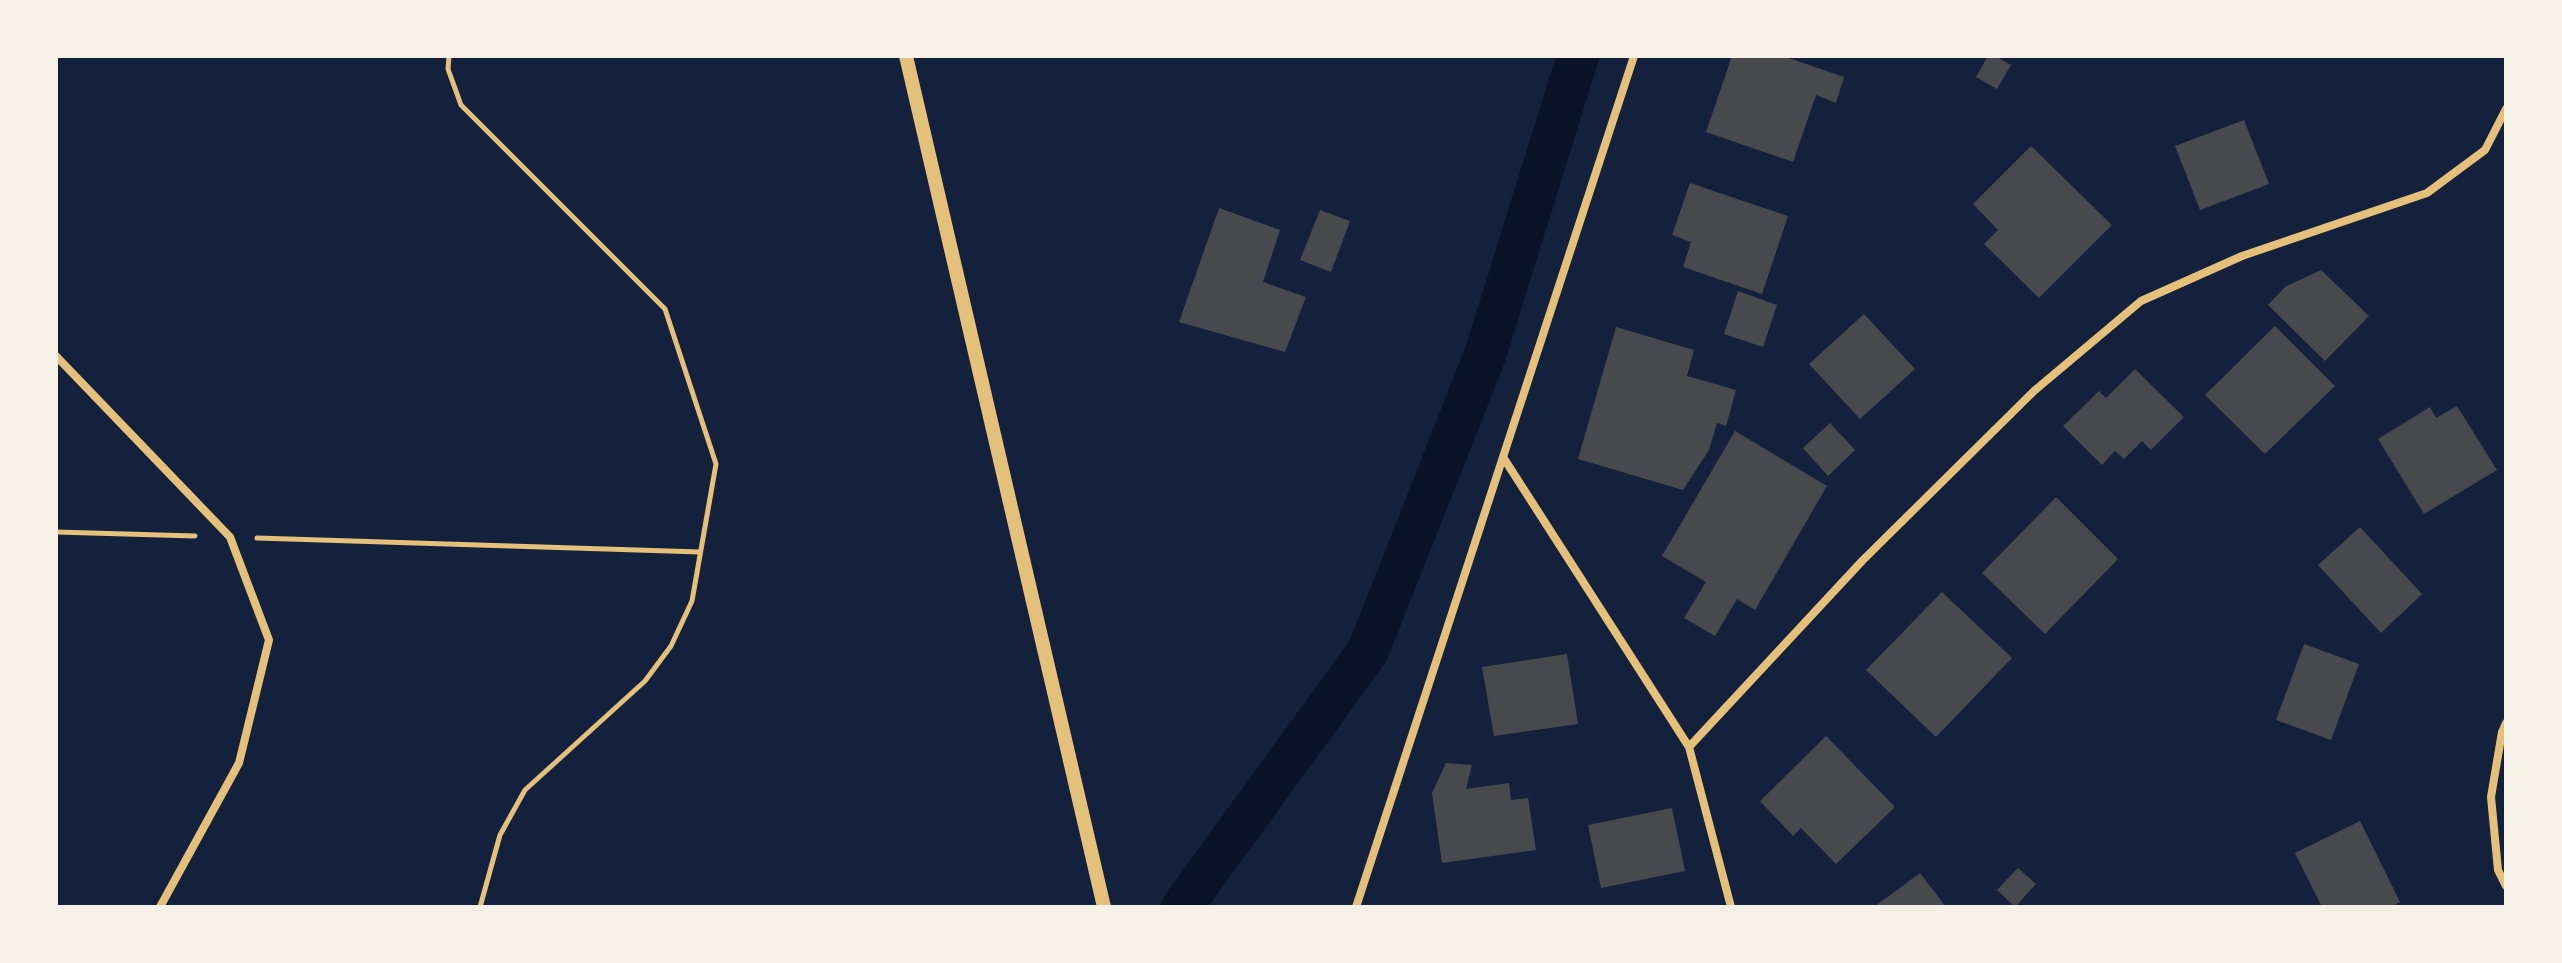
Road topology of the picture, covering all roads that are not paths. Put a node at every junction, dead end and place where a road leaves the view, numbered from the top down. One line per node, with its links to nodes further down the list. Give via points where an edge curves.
1 (906, 56): 10 (street)
2 (1634, 56): 5 (street)
3 (2506, 109): 7 (street, via 2485,150 2427,193 2242,256 2141,301 2034,391 1863,560)
4 (56, 356): 9 (street, via 230,537 269,640 239,763)
5 (1503, 457): 7 (street); 11 (street)
6 (2506, 723): 8 (street, via 2491,797 2498,870)
7 (1689, 747): 12 (street)
8 (2506, 886)
9 (160, 907)
10 (1104, 907)
11 (1356, 907)
12 (1731, 907)

